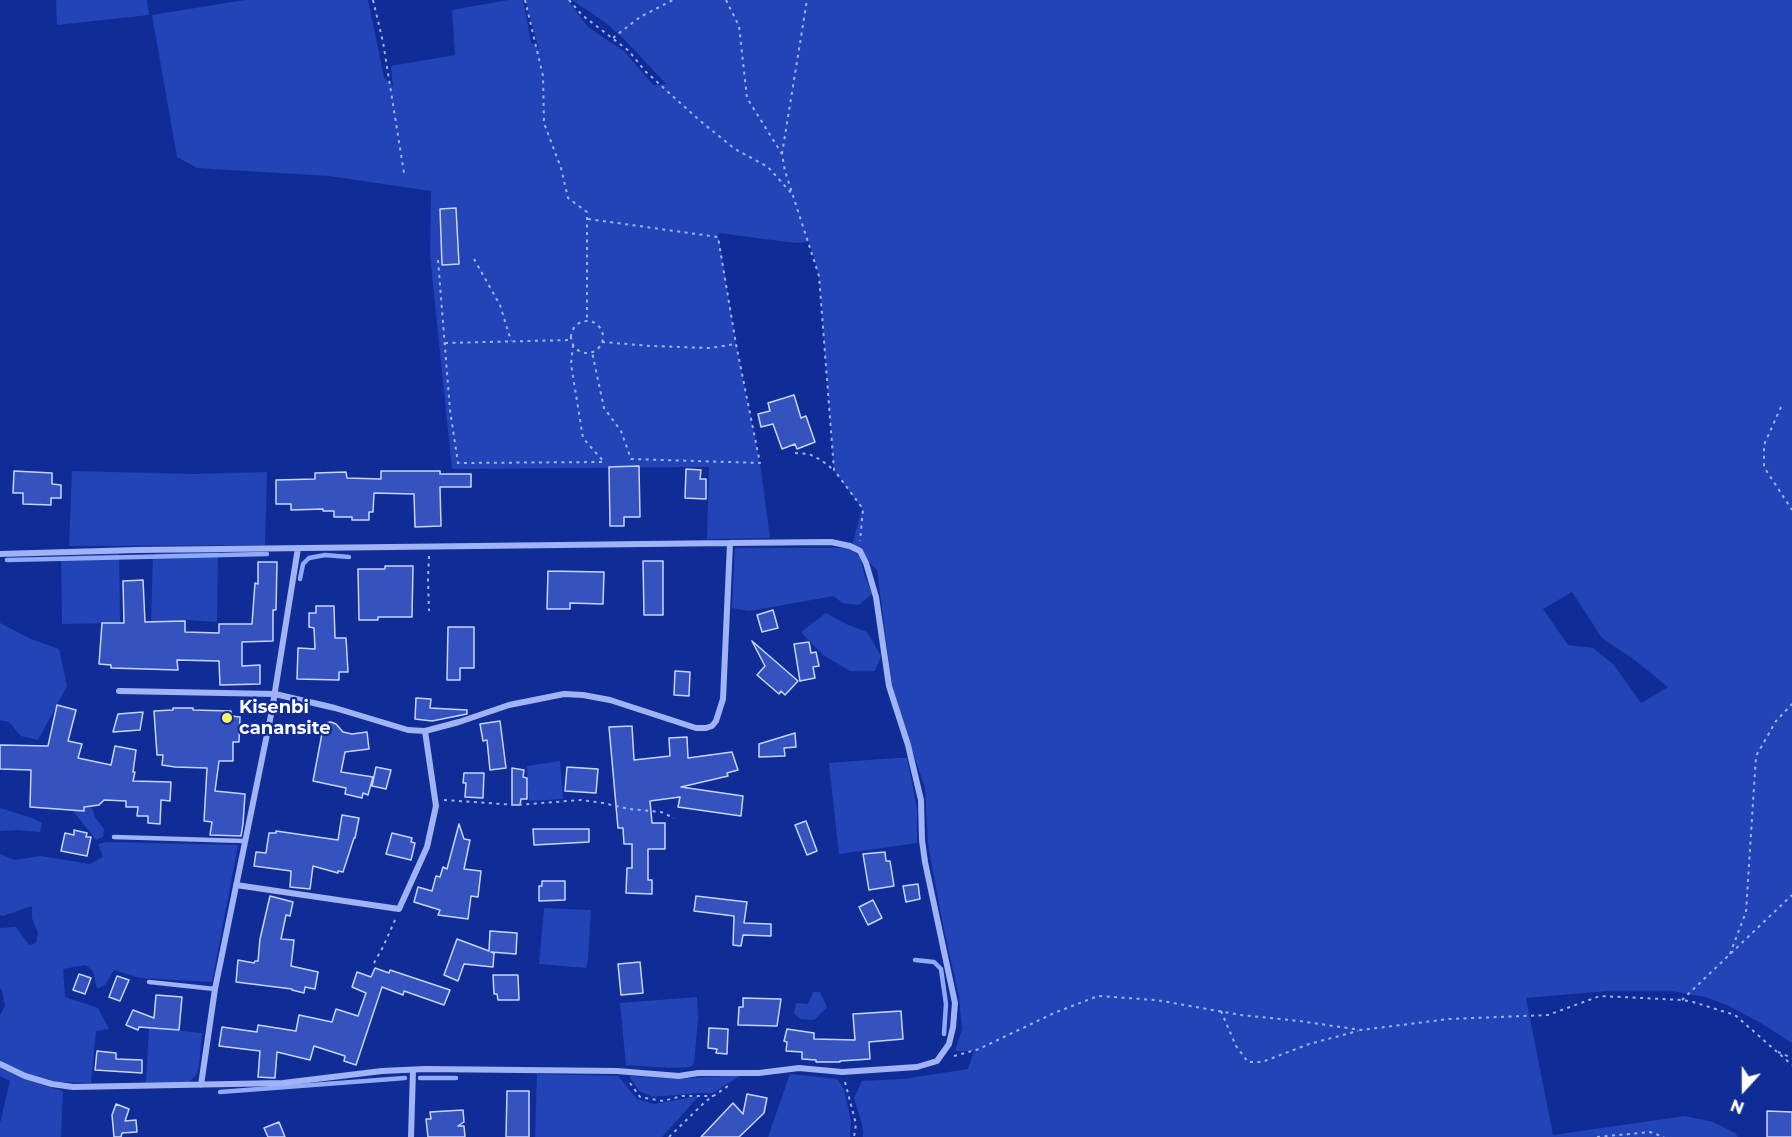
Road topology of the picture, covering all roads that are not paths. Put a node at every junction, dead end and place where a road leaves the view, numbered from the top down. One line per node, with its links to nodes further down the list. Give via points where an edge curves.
1 (730, 543): 2 (street); 6 (street, via 723,699 712,726 696,728 610,700 564,694 508,705); 13 (street, via 831,542 860,551 866,563 876,597 889,686 917,777 925,862 955,1004 949,1044 937,1061 917,1067 842,1072 799,1068 679,1076 621,1071)
2 (298, 548): 3 (street); 5 (street)
3 (0, 554)
4 (119, 691): 5 (street)
5 (275, 694): 6 (street, via 408,730); 8 (street)
6 (425, 731): 9 (street, via 436,806 427,847 399,909)
7 (114, 837): 8 (lane)
8 (245, 841): 9 (street)
9 (236, 885): 11 (street)
10 (149, 982): 11 (lane)
11 (215, 989): 14 (street)
12 (0, 1064): 14 (street, via 25,1076 73,1087)
13 (413, 1070): 14 (street, via 283,1083); 15 (street)
14 (201, 1085)
15 (411, 1137)

